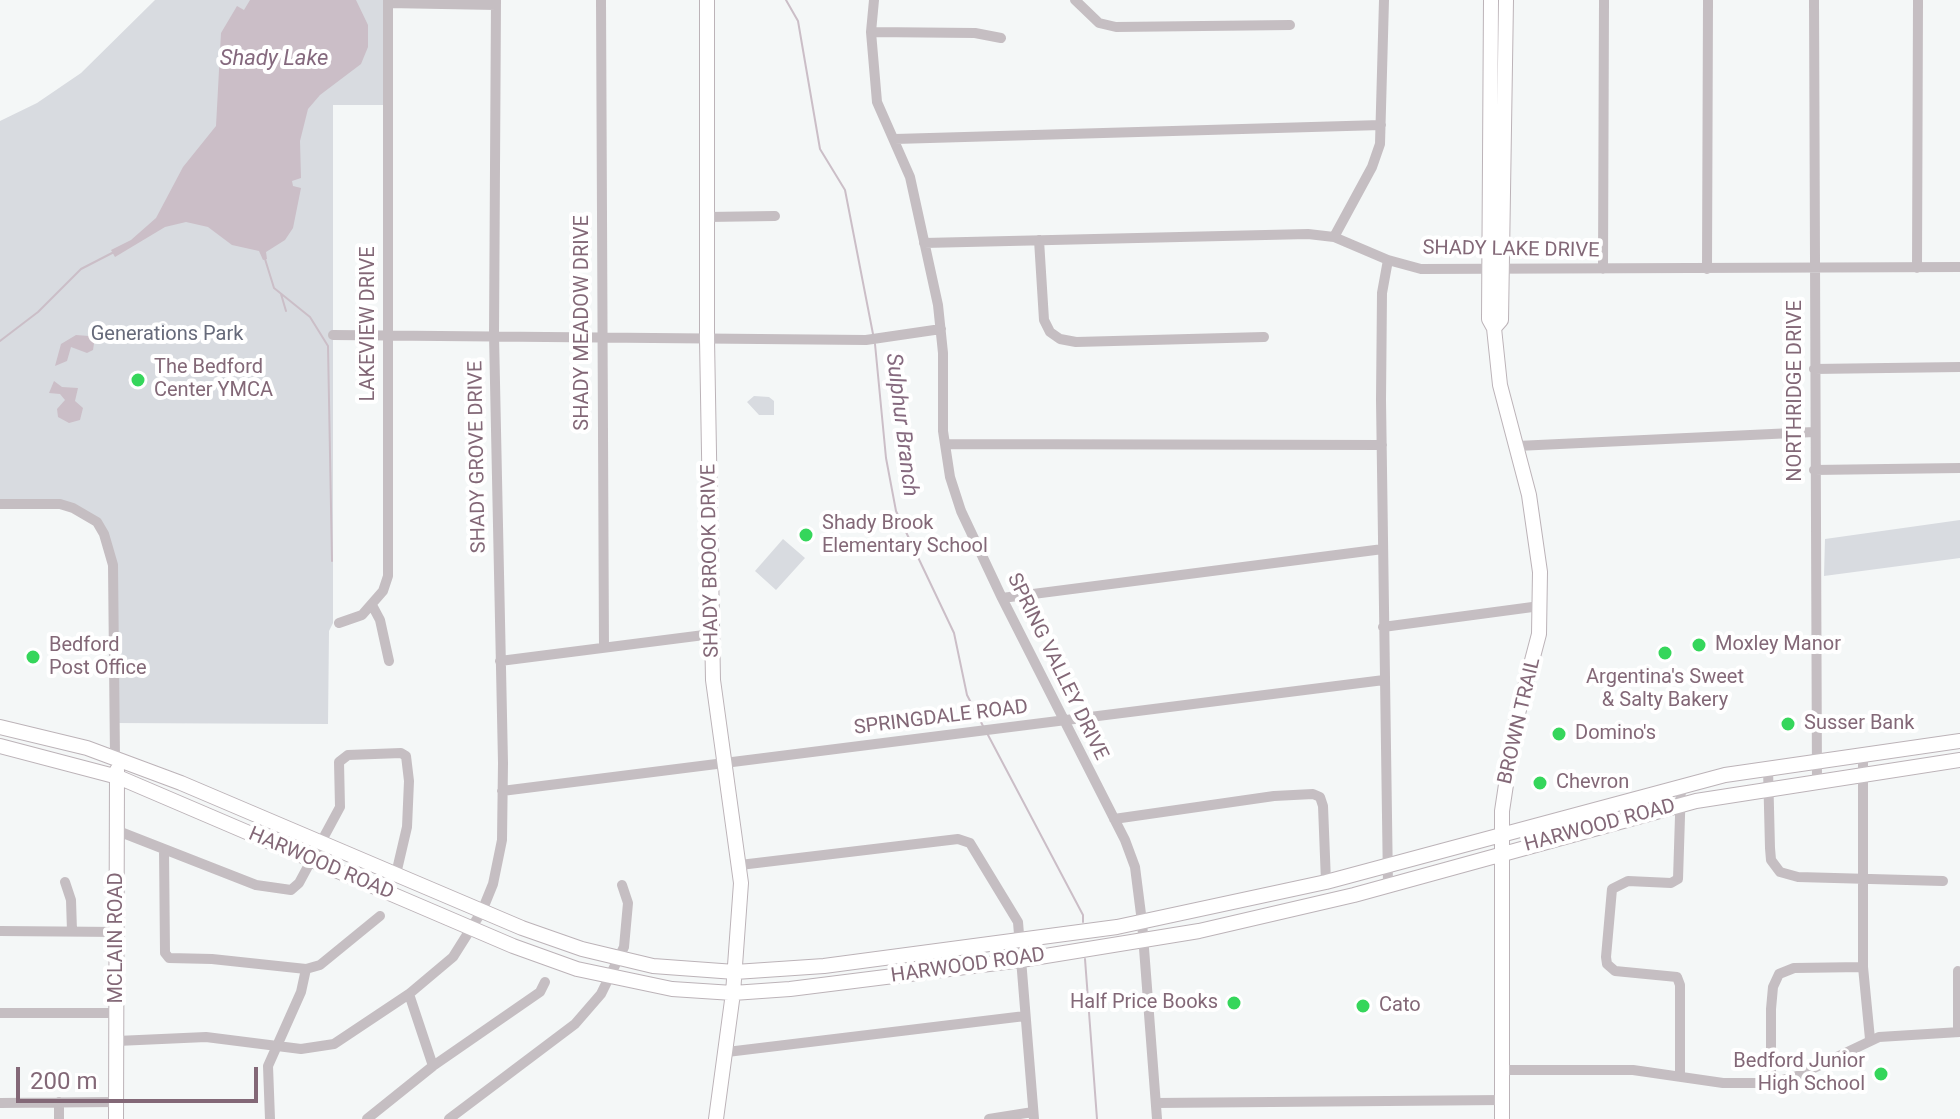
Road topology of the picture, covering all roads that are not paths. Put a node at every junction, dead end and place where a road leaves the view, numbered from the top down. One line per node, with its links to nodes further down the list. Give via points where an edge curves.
1 (601, 0): 36 (street, SHADY MEADOW DRIVE)
2 (707, 0): 21 (main road, SHADY BROOK DRIVE)
3 (874, 0): 15 (street, SPRING VALLEY DRIVE)
4 (1075, 0): 14 (street, via 1099,23 1116,27)
5 (1384, 0): 18 (street)
6 (1491, 0): 17 (main road, BROWN TRAIL)
7 (1506, 0): 17 (main road, BROWN TRAIL)
8 (1604, 0): 29 (street)
9 (1708, 0): 30 (street)
10 (1814, 0): 31 (street, NORTHRIDGE DRIVE)
11 (1918, 0): 27 (street)
12 (388, 2): 13 (street); 33 (street, LAKEVIEW DRIVE)
13 (496, 2): 35 (street, SHADY GROVE DRIVE)
14 (1290, 25)
15 (871, 32): 16 (street); 19 (street, SPRING VALLEY DRIVE, via 877,102)
16 (1001, 38)
17 (1498, 43): 28 (main road, BROWN TRAIL)
18 (1381, 125): 19 (street); 22 (street, via 1372,167)
19 (895, 139): 24 (street, SPRING VALLEY DRIVE, via 910,177)
20 (775, 216): 21 (street)
21 (707, 217): 38 (main road, SHADY BROOK DRIVE)
22 (1334, 237): 23 (street, SHADY LAKE DRIVE); 25 (street, SHADY LAKE DRIVE)
23 (1039, 240): 24 (street, SHADY LAKE DRIVE); 37 (street, via 1044,320 1060,339)
24 (924, 243): 32 (street, SPRING VALLEY DRIVE)
25 (1388, 260): 28 (street, SHADY LAKE DRIVE, via 1421,269); 43 (street, via 1382,293)
26 (1960, 267): 27 (street, SHADY LAKE DRIVE)
27 (1917, 268): 31 (street, SHADY LAKE DRIVE)
28 (1495, 269): 29 (street, SHADY LAKE DRIVE); 44 (main road, BROWN TRAIL, via 1489,319)
29 (1603, 269): 30 (street, SHADY LAKE DRIVE)
30 (1707, 269): 31 (street, SHADY LAKE DRIVE)
31 (1814, 269): 40 (street, NORTHRIDGE DRIVE)
32 (941, 329): 38 (street, via 866,340); 42 (street, SPRING VALLEY DRIVE)
33 (387, 334): 34 (street); 35 (street); 50 (street, LAKEVIEW DRIVE, via 388,576)
34 (333, 335)
35 (494, 335): 36 (street); 57 (street, SHADY GROVE DRIVE)
36 (600, 336): 38 (street); 55 (street, SHADY MEADOW DRIVE)
37 (1264, 337)
38 (707, 339): 54 (main road, SHADY BROOK DRIVE)
39 (1960, 367): 40 (street)
40 (1814, 369): 41 (street, NORTHRIDGE DRIVE)
41 (1814, 432): 44 (street); 46 (street, NORTHRIDGE DRIVE)
42 (945, 444): 43 (street); 49 (street, SPRING VALLEY DRIVE, via 955,495)
43 (1382, 445): 48 (street)
44 (1517, 446): 51 (main road, BROWN TRAIL, via 1536,532)
45 (1960, 468): 46 (street)
46 (1814, 470): 67 (street, NORTHRIDGE DRIVE)
47 (0, 504): 63 (street, via 60,504 97,522 104,534 113,565)
48 (1383, 549): 49 (street); 53 (street)
49 (1002, 598): 59 (street, SPRING VALLEY DRIVE)
50 (372, 605): 52 (street); 56 (street)
51 (1540, 606): 53 (street); 78 (main road, BROWN TRAIL, via 1535,654 1505,775)
52 (339, 623)
53 (1383, 627): 58 (street)
54 (712, 634): 55 (street); 66 (main road, SHADY BROOK DRIVE, via 715,705)
55 (604, 647): 57 (street)
56 (389, 661)
57 (500, 661): 74 (street, SHADY GROVE DRIVE)
58 (1384, 680): 59 (street, SPRINGDALE ROAD); 84 (street)
59 (1062, 721): 66 (street, SPRINGDALE ROAD); 76 (street, SPRING VALLEY DRIVE)
60 (0, 727): 63 (main road, HARWOOD ROAD)
61 (1960, 741): 64 (main road, HARWOOD ROAD)
62 (0, 746): 70 (main road, HARWOOD ROAD)
63 (115, 758): 70 (main road, MCLAIN ROAD); 79 (main road, HARWOOD ROAD)
64 (1863, 758): 67 (main road, HARWOOD ROAD); 69 (street)
65 (1960, 760): 69 (main road, HARWOOD ROAD)
66 (725, 762): 74 (street, SPRINGDALE ROAD); 83 (main road, SHADY BROOK DRIVE)
67 (1816, 762): 68 (main road, HARWOOD ROAD); 71 (street, NORTHRIDGE DRIVE)
68 (1768, 768): 72 (main road, HARWOOD ROAD); 73 (street)
69 (1863, 774): 71 (main road, HARWOOD ROAD); 86 (street)
70 (118, 777): 77 (main road, MCLAIN ROAD); 82 (main road, HARWOOD ROAD)
71 (1817, 781): 73 (main road, HARWOOD ROAD)
72 (1681, 785): 75 (street); 78 (main road, HARWOOD ROAD)
73 (1769, 789): 75 (main road, HARWOOD ROAD); 86 (street, via 1771,860 1780,872)
74 (502, 791): 92 (street, SHADY GROVE DRIVE, via 502,840)
75 (1681, 804): 81 (main road, HARWOOD ROAD); 121 (street, via 1678,879 1628,881 1612,889 1606,957 1615,971 1677,977)
76 (1114, 819): 89 (street, via 1313,794 1323,806); 94 (street, SPRING VALLEY DRIVE, via 1135,867)
77 (118, 831): 80 (street); 98 (main road, MCLAIN ROAD)
78 (1501, 836): 81 (main road, BROWN TRAIL); 84 (main road, HARWOOD ROAD)
79 (319, 840): 82 (street); 85 (main road, HARWOOD ROAD); 85 (street, via 340,807 339,762 348,755 401,753 409,781 407,827)
80 (164, 850): 82 (street, via 256,885 284,890 296,886); 104 (street, via 164,943 169,958)
81 (1501, 853): 91 (main road, HARWOOD ROAD); 120 (main road, BROWN TRAIL)
82 (310, 859): 95 (main road, HARWOOD ROAD)
83 (740, 865): 99 (street, via 966,840 1015,912); 106 (main road, SHADY BROOK DRIVE)
84 (1388, 866): 89 (main road, HARWOOD ROAD); 91 (street)
85 (396, 874): 92 (main road, HARWOOD ROAD)
86 (1863, 879): 87 (street); 103 (street)
87 (1943, 881)
88 (65, 882): 97 (street)
89 (1326, 882): 94 (main road, HARWOOD ROAD)
90 (622, 885): 101 (street, via 628,916)
91 (1388, 885): 100 (main road, HARWOOD ROAD)
92 (482, 911): 95 (street, SHADY GROVE DRIVE); 101 (main road, HARWOOD ROAD)
93 (380, 916): 104 (street, via 320,965)
94 (1142, 922): 99 (main road, HARWOOD ROAD); 100 (street, SPRING VALLEY DRIVE)
95 (470, 927): 107 (main road, HARWOOD ROAD); 110 (street, SHADY GROVE DRIVE, via 453,957)
96 (0, 931): 97 (street)
97 (72, 931): 98 (street)
98 (118, 932): 112 (main road, MCLAIN ROAD)
99 (1020, 939): 102 (street); 106 (main road, HARWOOD ROAD, via 824,966)
100 (1144, 940): 102 (main road, HARWOOD ROAD); 127 (street, SPRING VALLEY DRIVE)
101 (618, 959): 106 (main road, HARWOOD ROAD); 107 (street)
102 (1021, 960): 109 (main road, HARWOOD ROAD); 113 (street)
103 (1863, 967): 115 (street); 122 (street, via 1794,968 1779,974 1771,1009)
104 (306, 969): 117 (street)
105 (1958, 971): 114 (street)
106 (735, 972): 109 (main road, SHADY BROOK DRIVE)
107 (610, 979): 109 (main road, HARWOOD ROAD); 128 (street, via 575,1024)
108 (545, 982): 119 (street, via 540,992)
109 (733, 993): 118 (main road, SHADY BROOK DRIVE)
110 (409, 994): 117 (street, SHADY GROVE DRIVE, via 334,1044 315,1049); 119 (street)
111 (0, 1013): 112 (street)
112 (117, 1013): 116 (main road, MCLAIN ROAD)
113 (1025, 1016): 118 (street); 129 (street)
114 (1959, 1032): 115 (street)
115 (1870, 1039): 122 (street, via 1804,1073)
116 (117, 1041): 117 (street, SHADY GROVE DRIVE, via 206,1037); 125 (main road, MCLAIN ROAD)
117 (277, 1046): 132 (street, via 266,1079)
118 (727, 1052): 135 (main road, SHADY BROOK DRIVE)
119 (433, 1066): 133 (street)
120 (1502, 1070): 121 (street, via 1633,1070); 123 (main road, BROWN TRAIL)
121 (1680, 1076): 122 (street)
122 (1771, 1083)
123 (1502, 1100): 127 (street); 138 (main road, BROWN TRAIL)
124 (59, 1102): 125 (street); 126 (street); 130 (street)
125 (116, 1102): 131 (main road, MCLAIN ROAD)
126 (0, 1103)
127 (1156, 1103): 137 (street, SPRING VALLEY DRIVE)
128 (462, 1114): 134 (street)
129 (1033, 1116): 136 (street)
130 (59, 1119)
131 (116, 1119)
132 (270, 1119)
133 (367, 1119)
134 (449, 1119)
135 (716, 1119)
136 (989, 1119)
137 (1157, 1119)
138 (1502, 1119)

